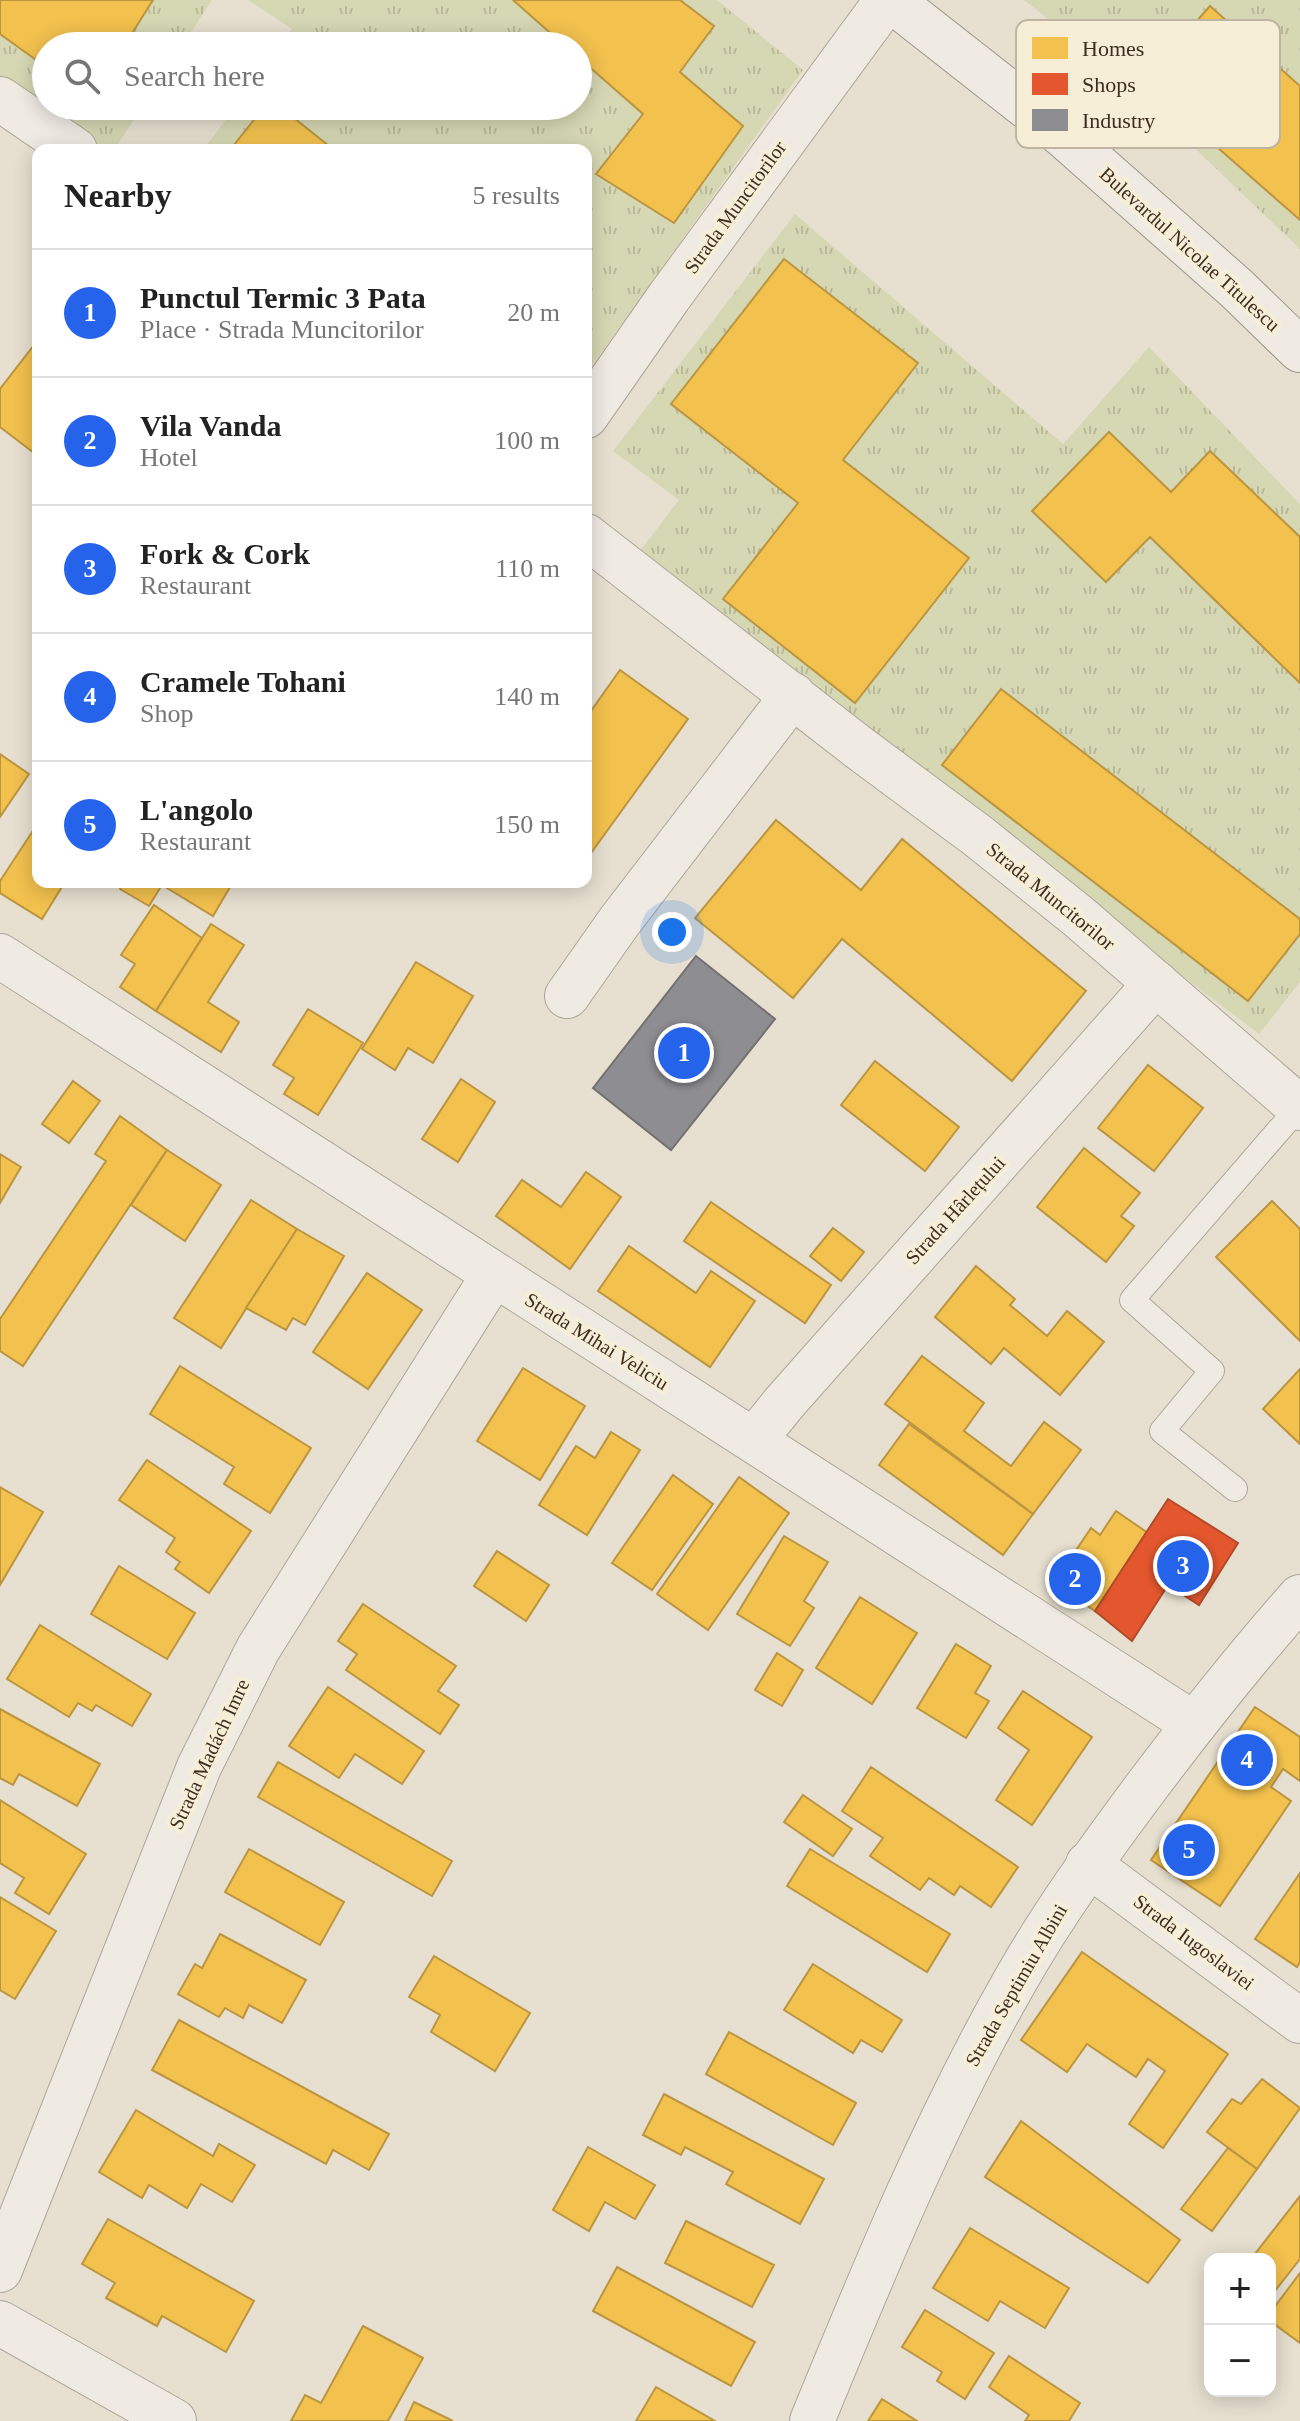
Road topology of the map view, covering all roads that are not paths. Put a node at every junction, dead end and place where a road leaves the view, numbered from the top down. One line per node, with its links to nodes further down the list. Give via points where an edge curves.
1 (889, 0): 3 (street, Bulevardul Nicolae Titulescu); 7 (street, Strada Muncitorilor)
2 (0, 99): 4 (street)
3 (1016, 99)
4 (66, 144)
5 (1078, 148): 6 (street, Bulevardul Nicolae Titulescu)
6 (1300, 350)
7 (592, 407)
8 (592, 541): 9 (street, Strada Muncitorilor)
9 (793, 695): 11 (street, Strada Muncitorilor, via 978,836); 12 (street)
10 (0, 956): 14 (street, Strada Mihai Veliciu)
11 (1156, 983): 13 (street, Strada Muncitorilor); 15 (street, Strada Hârlețului)
12 (567, 996)
13 (1299, 1107): 16 (lane, via 1132,1300 1212,1371 1162,1431)
14 (493, 1276): 15 (street, Strada Mihai Veliciu); 21 (street, Strada Madách Imre, via 258,1649 199,1767)
15 (755, 1439): 18 (street, Strada Mihai Veliciu)
16 (1235, 1489)
17 (1300, 1597): 18 (street, Strada Septimiu Albini)
18 (1194, 1724): 19 (street, Strada Septimiu Albini)
19 (1088, 1864): 20 (street, Strada Iugoslaviei); 24 (street, Strada Septimiu Albini, via 1015,1981 949,2105)
20 (1300, 2021)
21 (0, 2270)
22 (0, 2323): 23 (street)
23 (174, 2421)
24 (812, 2421)

